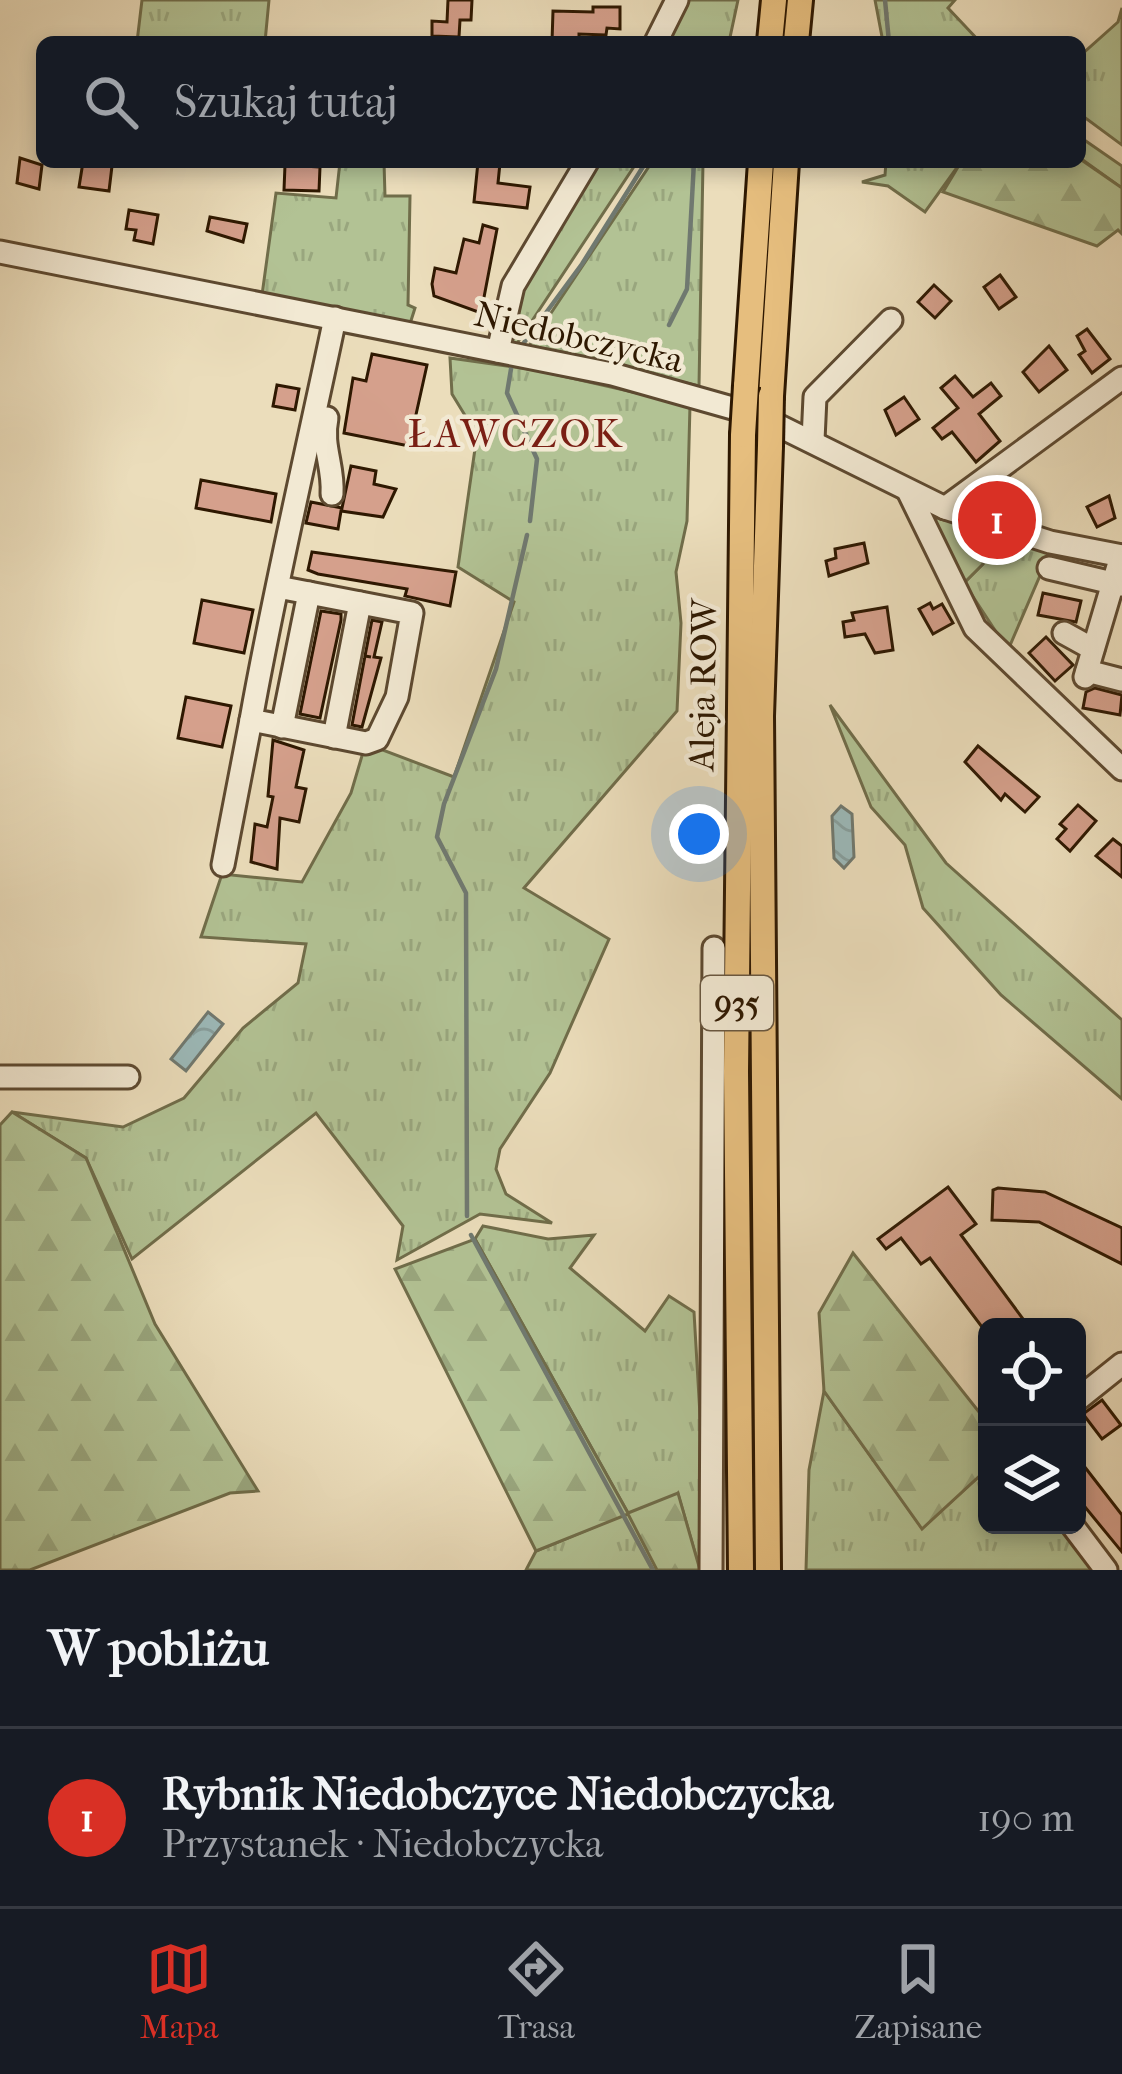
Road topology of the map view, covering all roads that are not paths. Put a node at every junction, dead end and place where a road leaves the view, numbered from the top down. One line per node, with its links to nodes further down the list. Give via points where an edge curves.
1 (676, 0): 4 (street)
2 (774, 0): 5 (main road)
3 (800, 0): 6 (main road)
4 (659, 36)
5 (771, 36)
6 (797, 36)
7 (583, 168): 13 (street, via 513,286)
8 (761, 168): 41 (main road, Aleja ROW / 935, bridge, via 743,435)
9 (786, 168): 42 (main road, Aleja ROW / 935, bridge, via 761,716)
10 (0, 251): 12 (street, Niedobczycka)
11 (892, 320): 15 (street, via 815,397)
12 (334, 325): 13 (street, Niedobczycka); 17 (street, via 342,347 323,444); 22 (street)
13 (498, 351): 15 (street, Niedobczycka, via 736,409)
14 (1122, 379): 18 (street)
15 (813, 440): 16 (street, Niedobczycka)
16 (909, 493): 18 (street, Niedobczycka); 32 (street, via 975,628)
17 (332, 494)
18 (945, 508): 19 (street, Niedobczycka)
19 (1121, 556): 21 (street)
20 (1049, 568): 21 (street)
21 (1117, 584): 27 (street)
22 (278, 587): 23 (street); 29 (street)
23 (309, 593): 24 (street); 30 (street)
24 (360, 603): 31 (street); 31 (street, via 412,613 399,687 377,739)
25 (1064, 633): 27 (street)
26 (1122, 635): 27 (street)
27 (1091, 656): 28 (street)
28 (1122, 680)
29 (251, 720): 30 (street); 33 (street)
30 (282, 727): 31 (street)
31 (334, 737)
32 (1122, 769)
33 (223, 865)
34 (714, 948): 40 (street)
35 (0, 1077): 36 (street)
36 (128, 1077)
37 (1118, 1375): 38 (street)
38 (1086, 1395)
39 (1079, 1534): 43 (street)
40 (711, 1570)
41 (741, 1570)
42 (768, 1570)
43 (1106, 1570)

